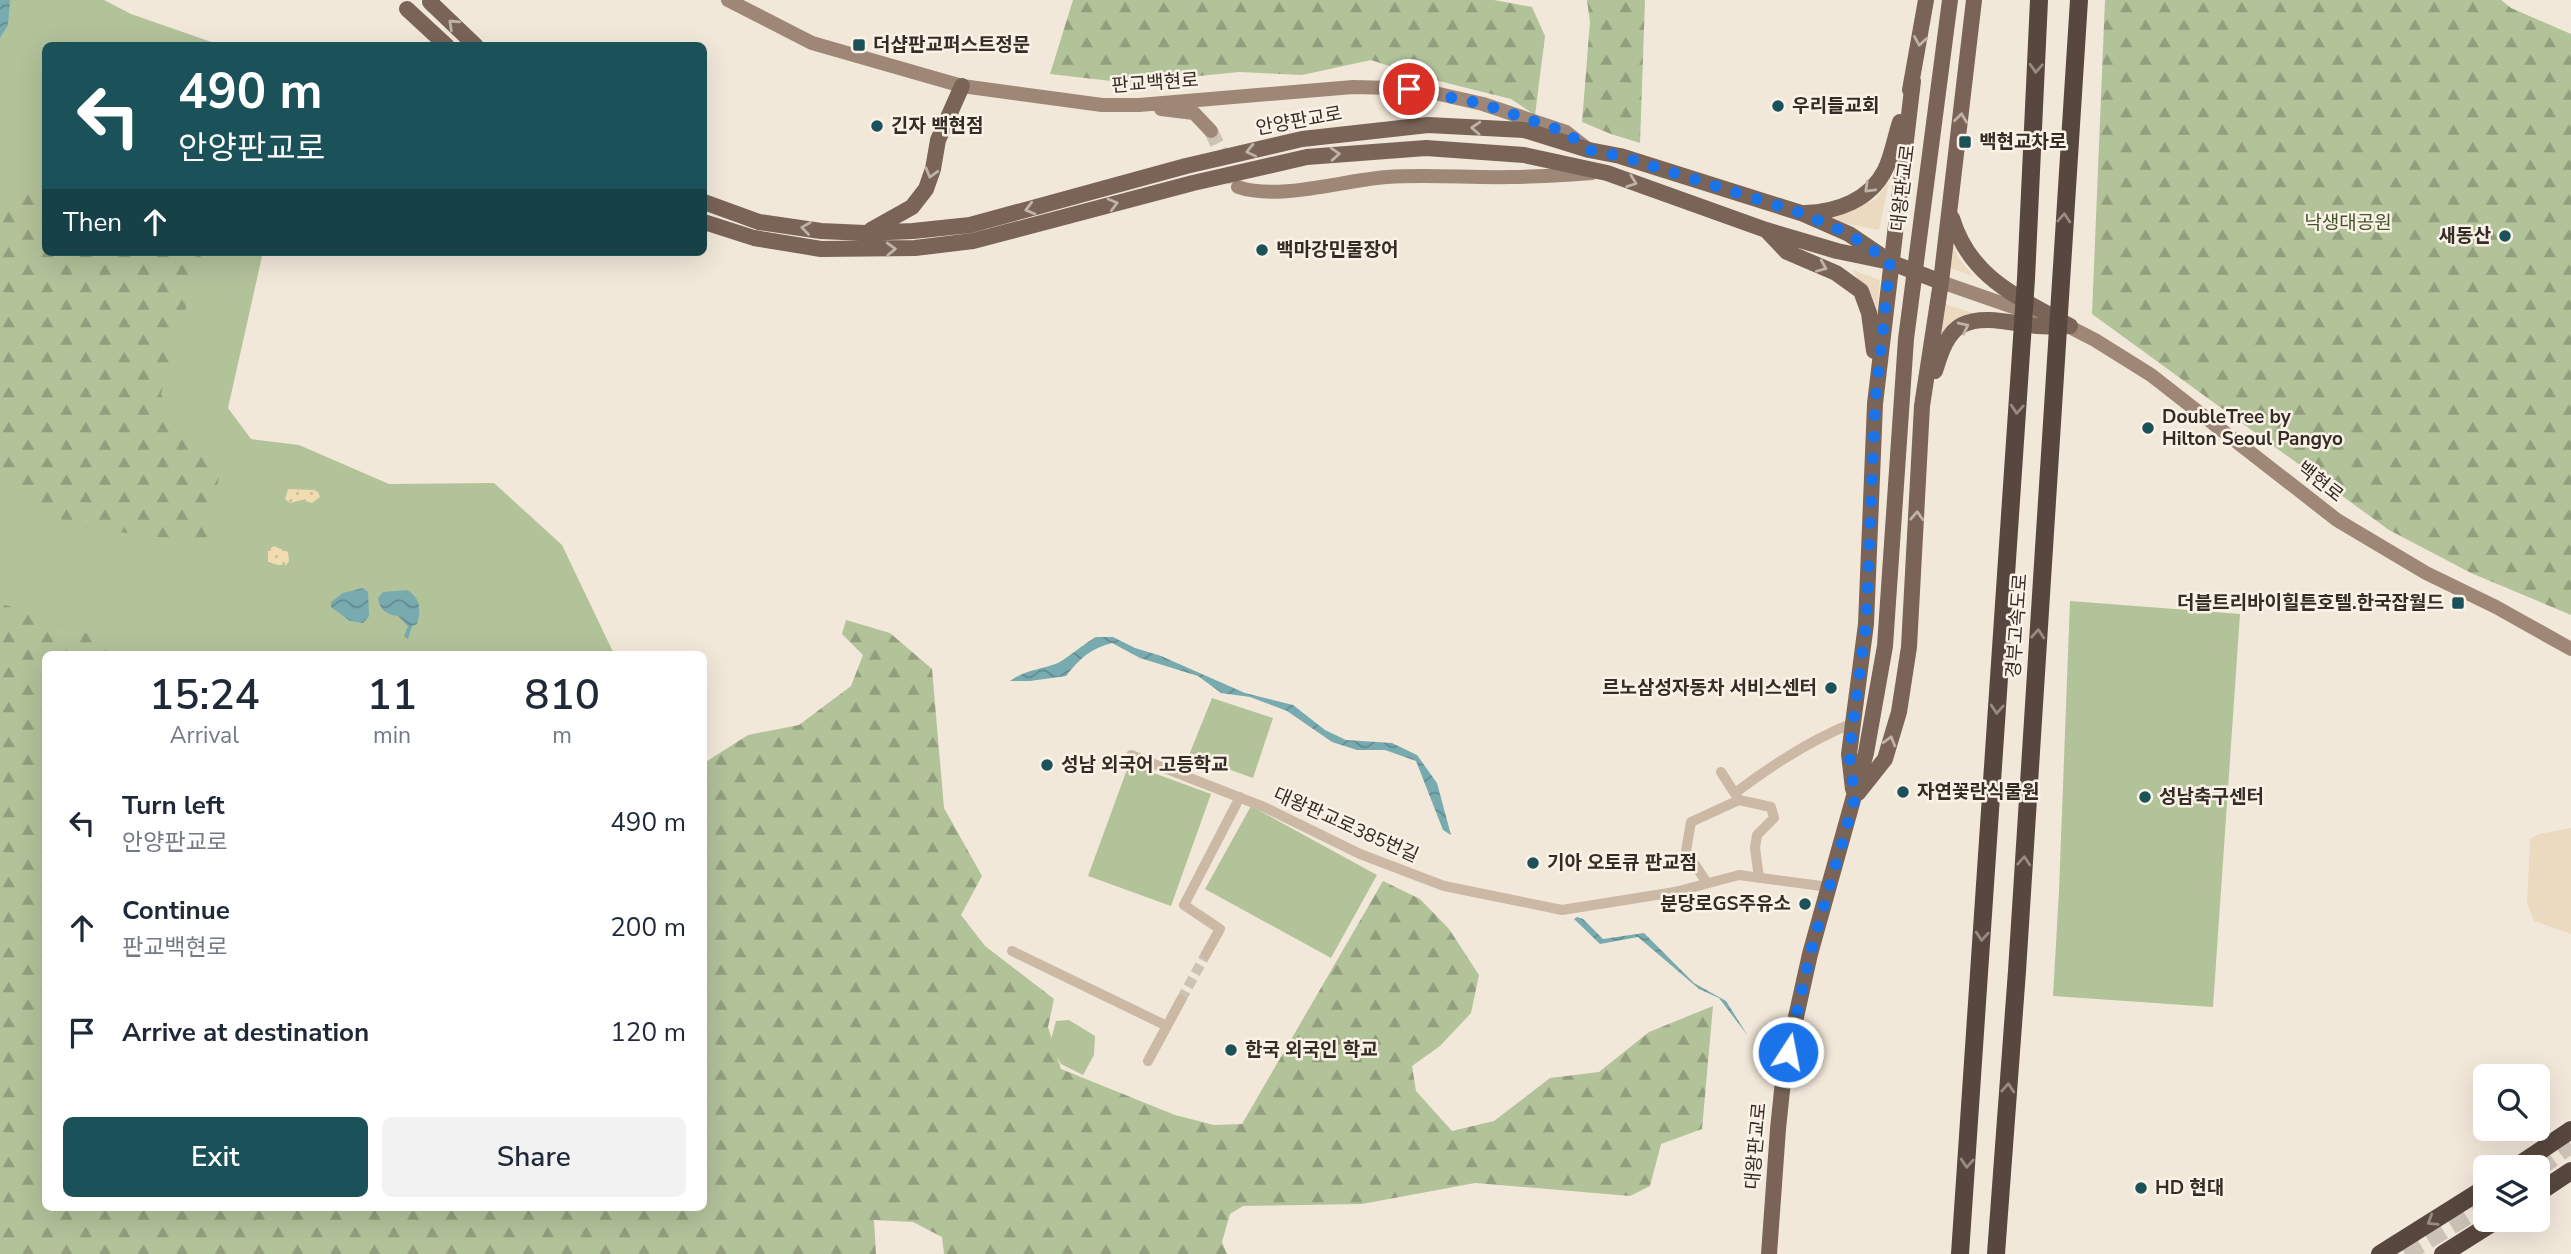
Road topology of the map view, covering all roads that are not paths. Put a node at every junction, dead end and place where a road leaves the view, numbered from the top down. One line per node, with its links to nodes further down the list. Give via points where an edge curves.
1 (728, 0): 12 (street, 판교백현로, via 812,43)
2 (1926, 0): 11 (main road, one-way to 11)
3 (1950, 0): 35 (main road, 대왕판교로, via 1906,339 1885,646)
4 (1974, 0): 19 (main road, 대왕판교로, one-way to 4)
5 (2039, 0): 51 (highway, 경부고속도로, one-way to 51, via 2026,279)
6 (2079, 0): 52 (highway, 경부고속도로, one-way to 6)
7 (430, 2): 10 (main road, one-way to 7)
8 (407, 9): 9 (main road)
9 (443, 42)
10 (472, 42)
11 (1913, 81): 20 (main road, one-way to 20, via 1885,170 1870,190 1850,204); 24 (main road, 대왕판교로)
12 (962, 86): 14 (street, 판교백현로, via 1102,106); 23 (main road, one-way to 23, via 938,140 926,189 912,207)
13 (1223, 97): 14 (street, 판교백현로); 14 (street, via 1214,104 1211,131 1195,113); 15 (street, 판교백현로, via 1353,87 1426,91 1483,104 1566,132)
14 (1139, 106)
15 (1589, 150): 20 (main road, 안양판교로); 23 (main road, 안양판교로, one-way to 23, via 1524,130 1428,125 1302,139 970,225)
16 (1607, 173): 17 (street, via 1386,177 1285,191 1252,192); 21 (main road, 안양판교로, one-way to 16, via 754,238 821,249 915,248 973,242 1307,156 1426,148 1524,155); 22 (main road, 안양판교로, one-way to 22)
17 (1238, 187)
18 (707, 203): 23 (main road, 안양판교로, one-way to 18, via 758,222)
19 (1950, 210): 25 (main road, 대왕판교로); 26 (main road, via 1969,256 2012,293)
20 (1801, 213): 24 (main road, 안양판교로, via 1849,234)
21 (707, 223)
22 (1766, 230): 24 (main road, 안양판교로); 27 (main road, one-way to 27, via 1787,252 1836,273 1861,291 1874,342)
23 (865, 233)
24 (1890, 262): 25 (main road, 안양판교로); 27 (main road, 대왕판교로)
25 (1941, 282): 26 (street, 백현로); 28 (main road, 대왕판교로)
26 (2070, 326): 28 (main road, one-way to 26, via 1940,356 1951,334 1962,325 1984,320); 29 (street, 백현로, via 2151,375 2337,520)
27 (1875, 404): 30 (main road, 대왕판교로, via 1866,624)
28 (1922, 406): 35 (main road, 대왕판교로, one-way to 28, via 1885,759 1899,712 1909,647)
29 (2571, 649)
30 (1853, 723): 34 (street, via 1821,735 1763,772); 35 (main road, 대왕판교로, via 1849,754)
31 (1131, 755): 33 (street, 대왕판교로385번길)
32 (1721, 772): 34 (street)
33 (1240, 797): 37 (street, 대왕판교로385번길, via 1360,854 1444,886 1562,910); 40 (street, via 1184,905 1220,929)
34 (1737, 797): 36 (street, via 1771,807 1774,818 1756,835); 37 (street, via 1691,822 1686,851)
35 (1855, 798): 38 (main road, 대왕판교로)
36 (1759, 878): 37 (street, 대왕판교로385번길, via 1739,875); 38 (street, 대왕판교로385번길)
37 (1707, 883)
38 (1829, 887): 50 (main road, 대왕판교로, via 1784,1071)
39 (1012, 951): 42 (street)
40 (1206, 954)
41 (1181, 1000): 42 (street)
42 (1167, 1026): 43 (street)
43 (1148, 1060)
44 (2571, 1130): 45 (highway)
45 (2534, 1155)
46 (2571, 1171): 47 (highway)
47 (2550, 1186)
48 (2473, 1196): 53 (highway, one-way to 53)
49 (2478, 1232): 54 (highway)
50 (1769, 1254)
51 (1960, 1254)
52 (1996, 1254)
53 (2380, 1254)
54 (2444, 1254)

